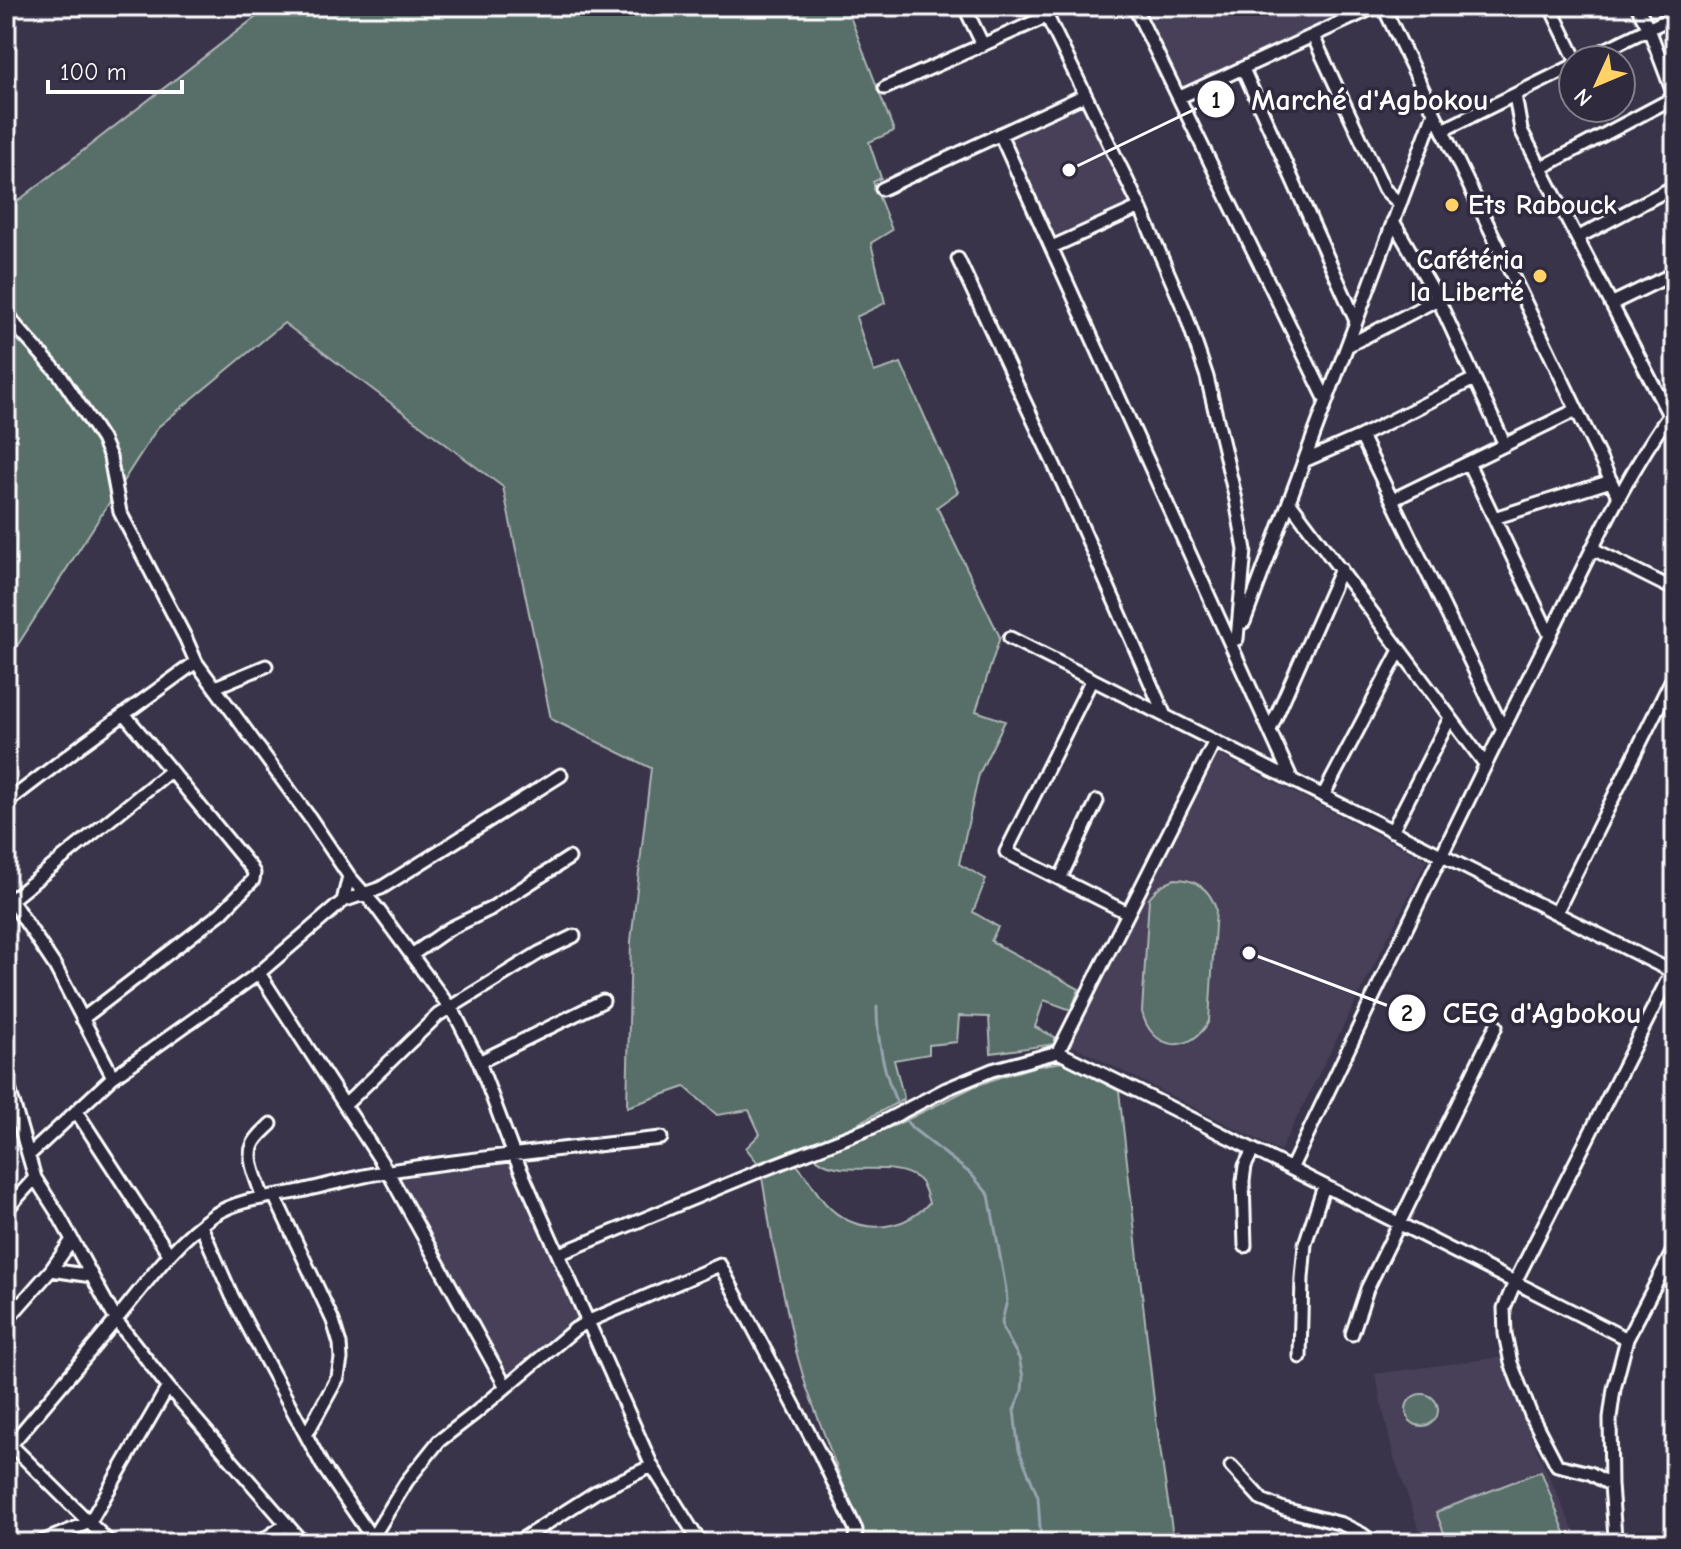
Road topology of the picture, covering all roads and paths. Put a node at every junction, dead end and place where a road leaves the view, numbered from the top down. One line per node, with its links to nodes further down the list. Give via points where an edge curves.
1 (964, 6): 13 (street)
2 (1134, 6): 19 (street)
3 (1377, 6): 10 (street)
4 (1383, 6): 21 (street)
5 (1550, 6): 11 (street)
6 (1637, 6): 9 (street)
7 (1045, 11): 13 (street); 17 (street)
8 (1675, 16): 9 (street)
9 (1649, 29): 12 (street); 20 (street)
10 (1313, 36): 14 (street); 27 (street, via 1384,189)
11 (1568, 44)
12 (1618, 44)
13 (983, 45): 16 (street)
14 (1243, 69): 19 (street); 37 (street)
15 (1557, 74): 18 (street)
16 (885, 88)
17 (1085, 95): 23 (street); 28 (street)
18 (1515, 95): 22 (street); 24 (street, via 1521,130)
19 (1180, 97): 40 (street)
20 (1675, 98): 24 (street)
21 (1434, 113): 22 (street); 27 (street)
22 (1443, 130): 41 (street)
23 (1000, 134): 26 (street); 31 (street)
24 (1541, 168): 30 (street)
25 (1675, 186): 30 (street)
26 (882, 189)
27 (1400, 204): 29 (street)
28 (1140, 207): 31 (street); 57 (street, via 1185,312 1213,396 1236,500 1245,550)
29 (1393, 221): 34 (street); 37 (street)
30 (1577, 238): 35 (street)
31 (1052, 247): 57 (street)
32 (958, 259): 65 (street)
33 (1675, 273): 35 (street)
34 (1438, 299): 38 (street); 39 (street)
35 (1611, 304): 42 (street)
36 (6, 310): 59 (street, via 60,375 102,439 120,512)
37 (1356, 321): 38 (street)
38 (1347, 346): 40 (street)
39 (1474, 379): 43 (street); 44 (street)
40 (1326, 400): 45 (street)
41 (1576, 410): 44 (street); 47 (street)
42 (1672, 411): 48 (street)
43 (1361, 436): 45 (street); 49 (street)
44 (1505, 445): 46 (street)
45 (1304, 461): 50 (street)
46 (1468, 463): 49 (street); 51 (street)
47 (1611, 481): 48 (street); 51 (street)
48 (1619, 498): 52 (street)
49 (1392, 500): 67 (street)
50 (1289, 501): 53 (street); 57 (street)
51 (1494, 518): 55 (street)
52 (1593, 549): 54 (street); 55 (street)
53 (1341, 569): 58 (street); 68 (street)
54 (1675, 590)
55 (1550, 636): 67 (street)
56 (1010, 638): 62 (street)
57 (1235, 644): 68 (street)
58 (1400, 650): 66 (street); 74 (street)
59 (196, 662): 63 (street); 64 (street)
60 (266, 666): 63 (street)
61 (1675, 673): 88 (street)
62 (1092, 679): 65 (street); 81 (street, via 1006,852)
63 (215, 687): 80 (street)
64 (125, 715): 71 (street); 76 (street)
65 (1166, 717): 69 (street)
66 (1450, 718): 70 (street); 77 (street)
67 (1503, 729): 70 (street)
68 (1270, 730): 73 (street)
69 (1215, 741): 73 (street); 87 (street)
70 (1485, 764): 78 (street)
71 (170, 771): 84 (street); 95 (street, via 251,868 253,880 221,913)
72 (561, 775): 82 (street)
73 (1292, 780): 74 (street)
74 (1323, 796): 77 (street)
75 (1097, 801): 81 (street)
76 (6, 803)
77 (1392, 831): 78 (street)
78 (1442, 856): 88 (street); 108 (street)
79 (569, 858): 90 (street)
80 (349, 876): 83 (street); 85 (street)
81 (1060, 879): 87 (street)
82 (381, 888): 83 (street); 86 (street)
83 (364, 894): 85 (street); 86 (street)
84 (8, 901): 95 (street, via 55,966)
85 (343, 901): 92 (street)
86 (377, 908): 90 (street)
87 (1128, 913): 97 (street)
88 (1556, 913): 91 (street)
89 (574, 936): 94 (street)
90 (413, 954): 94 (street)
91 (1674, 970): 123 (street)
92 (259, 973): 99 (street); 101 (street)
93 (603, 1001): 98 (street)
94 (451, 1007): 98 (street); 101 (street, via 422,1028)
95 (82, 1019): 99 (street)
96 (1496, 1026): 114 (street)
97 (1058, 1052): 105 (street); 120 (street, via 992,1070 861,1132)
98 (479, 1062): 107 (street)
99 (113, 1077): 102 (street)
100 (6, 1078): 106 (street)
101 (345, 1105): 109 (street)
102 (76, 1111): 106 (street); 119 (street)
103 (271, 1124): 112 (street, via 251,1150)
104 (661, 1138): 107 (street)
105 (1253, 1150): 108 (street); 117 (street, via 1243,1181)
106 (29, 1155): 110 (street)
107 (514, 1155): 109 (street); 120 (street)
108 (1291, 1169): 111 (street)
109 (388, 1172): 112 (street); 131 (street)
110 (35, 1178): 113 (street); 116 (street)
111 (1324, 1186): 114 (street); 129 (street, via 1305,1244)
112 (269, 1197): 115 (street, via 229,1207); 132 (street, via 340,1344 338,1377)
113 (6, 1210)
114 (1400, 1224): 123 (street); 127 (street, via 1367,1289)
115 (201, 1226): 119 (street); 132 (street)
116 (72, 1240): 121 (street); 122 (street)
117 (1245, 1246)
118 (1675, 1247): 128 (street)
119 (169, 1254): 124 (street)
120 (559, 1254): 126 (street)
121 (51, 1270): 122 (street); 125 (street)
122 (92, 1276): 124 (street)
123 (1515, 1282): 128 (street); 136 (street, via 1504,1308 1505,1334 1536,1426 1557,1465)
124 (116, 1320): 130 (street); 133 (street)
125 (6, 1321)
126 (589, 1321): 131 (street); 134 (street); 146 (street, via 720,1265 826,1467 856,1530)
127 (1352, 1334)
128 (1627, 1339): 136 (street, via 1611,1404)
129 (1300, 1357)
130 (168, 1387): 137 (street); 138 (street)
131 (506, 1387): 139 (street, via 439,1441)
132 (306, 1435): 139 (street)
133 (8, 1448): 137 (street)
134 (652, 1466): 144 (street, via 596,1492); 145 (street)
135 (1231, 1466): 147 (street, via 1262,1500 1342,1524)
136 (1611, 1485): 148 (street, via 1615,1537)
137 (90, 1522): 140 (street); 141 (street)
138 (287, 1524): 142 (street); 143 (street)
139 (371, 1540)
140 (39, 1543)
141 (110, 1543)
142 (258, 1543)
143 (303, 1543)
144 (516, 1543)
145 (702, 1543)
146 (853, 1543)
147 (1374, 1543)
148 (1620, 1543)

